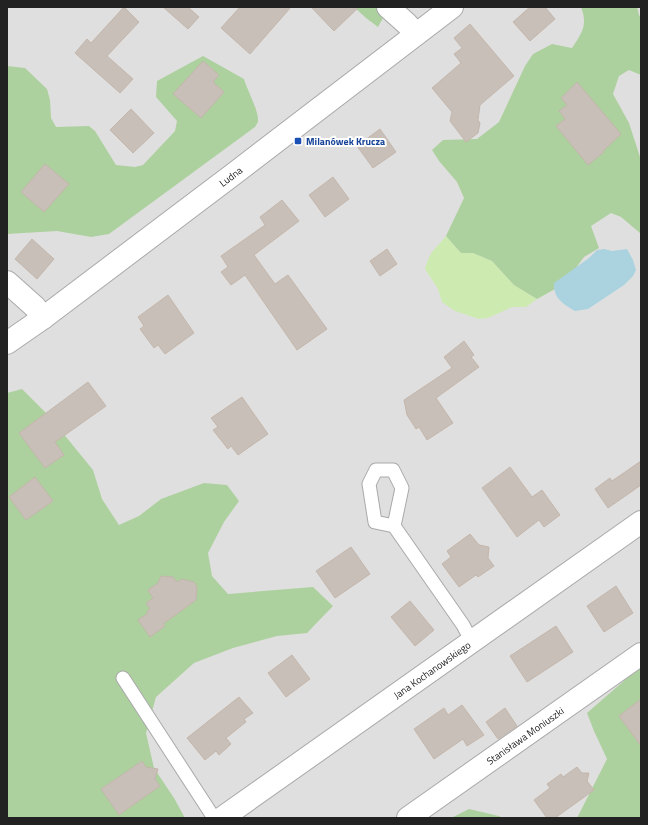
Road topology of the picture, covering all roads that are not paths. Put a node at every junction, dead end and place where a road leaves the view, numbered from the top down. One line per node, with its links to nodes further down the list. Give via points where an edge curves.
1 (388, 7): 3 (street)
2 (452, 7): 3 (street, Ludna)
3 (416, 34): 5 (street, Ludna)
4 (7, 282): 5 (street, via 35,307)
5 (43, 318): 6 (street, Ludna)
6 (7, 343)
7 (641, 522): 9 (street, Jana Kochanowskiego)
8 (394, 526): 9 (lane, via 463,625)
9 (472, 642): 13 (street, Jana Kochanowskiego)
10 (641, 654): 14 (street, Stanisława Moniuszki)
11 (123, 678): 12 (lane)
12 (214, 818)
13 (222, 818)
14 (408, 818)

